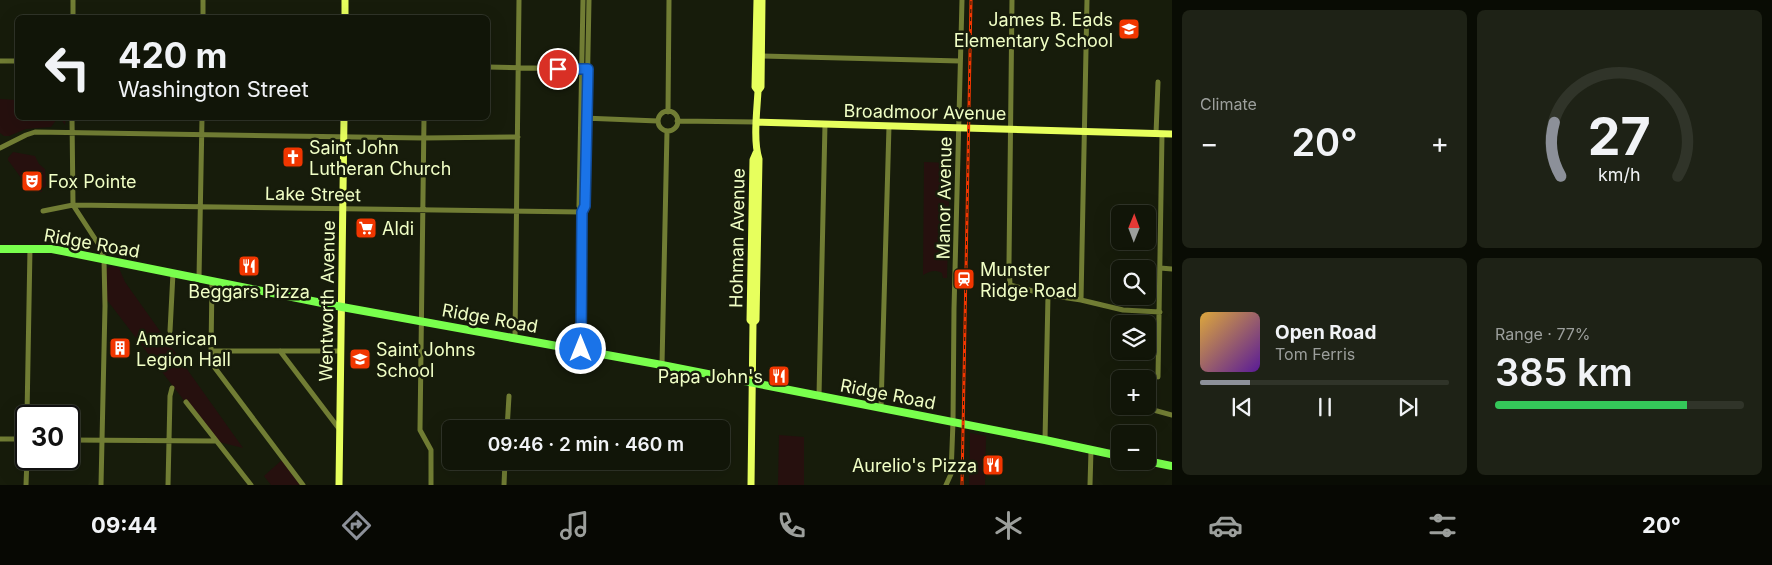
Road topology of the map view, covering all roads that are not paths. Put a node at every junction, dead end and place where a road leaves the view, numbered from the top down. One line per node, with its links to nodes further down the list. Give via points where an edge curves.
1 (74, 0): 13 (street)
2 (203, 0): 14 (street)
3 (345, 0): 15 (street)
4 (519, 0): 21 (street)
5 (583, 0): 22 (street)
6 (589, 0): 22 (street)
7 (669, 0): 24 (street)
8 (757, 0): 16 (street, Hohman Avenue)
9 (762, 0): 16 (street, Hohman Avenue)
10 (962, 0): 19 (street, Manor Avenue)
11 (1012, 0): 36 (street)
12 (1087, 0): 38 (street)
13 (73, 15)
14 (203, 15)
15 (345, 15)
16 (759, 56): 19 (street); 32 (street, Hohman Avenue, via 755,87 758,91)
17 (0, 61): 18 (street)
18 (15, 61)
19 (960, 61): 35 (street, Manor Avenue)
20 (490, 67): 21 (street)
21 (518, 67): 22 (street); 44 (street)
22 (585, 69): 25 (street)
23 (1158, 82): 40 (street)
24 (668, 112): 30 (street, via 662,113); 31 (street, via 676,116)
25 (584, 118): 30 (street); 53 (street, via 579,206)
26 (72, 120): 39 (street)
27 (202, 120): 42 (street)
28 (344, 120): 43 (street, Wentworth Avenue)
29 (424, 120): 45 (street)
30 (658, 121): 37 (street)
31 (677, 121): 32 (street, Broadmoor Avenue); 37 (street, via 674,128)
32 (757, 122): 33 (street, Broadmoor Avenue); 75 (street, Hohman Avenue, via 753,160)
33 (825, 124): 34 (street, Broadmoor Avenue); 78 (street)
34 (890, 126): 35 (street, Broadmoor Avenue); 81 (street)
35 (959, 128): 36 (street, Broadmoor Avenue); 85 (street, Manor Avenue)
36 (1010, 129): 38 (street, Broadmoor Avenue); 62 (street, via 1010,285)
37 (667, 131): 73 (street)
38 (1084, 131): 40 (street, Broadmoor Avenue); 63 (street)
39 (72, 133): 42 (street); 46 (street, via 35,132); 47 (street)
40 (1159, 134): 41 (street, Broadmoor Avenue); 57 (street)
41 (1172, 134)
42 (201, 135): 43 (street); 48 (street)
43 (344, 136): 45 (street); 49 (street, Wentworth Avenue)
44 (518, 137): 45 (street); 52 (street)
45 (423, 138): 50 (street)
46 (0, 148)
47 (73, 205): 48 (street, Lake Street); 51 (street, Lake Street); 56 (street, via 101,248)
48 (200, 207): 49 (street, Lake Street); 60 (street)
49 (343, 208): 50 (street, Lake Street); 64 (street, Wentworth Avenue)
50 (423, 209): 52 (street, Lake Street); 66 (street)
51 (44, 211)
52 (517, 211): 53 (street, Lake Street); 68 (street)
53 (582, 212): 69 (street)
54 (30, 248): 55 (main road, Ridge Road); 56 (main road, Ridge Road); 80 (street)
55 (0, 249)
56 (104, 259): 59 (main road, Ridge Road); 90 (street)
57 (1160, 268): 58 (street); 65 (street)
58 (1172, 269)
59 (173, 273): 60 (main road, Ridge Road); 67 (street)
60 (200, 278): 61 (main road, Ridge Road)
61 (212, 281): 64 (main road, Ridge Road); 70 (street)
62 (1048, 295): 63 (street); 92 (street)
63 (1081, 300): 65 (street, via 1123,310)
64 (342, 307): 66 (main road, Ridge Road); 71 (street, Wentworth Avenue)
65 (1160, 312): 74 (street)
66 (422, 321): 68 (main road, Ridge Road); 106 (street, via 420,430 431,450)
67 (170, 331)
68 (515, 338): 69 (main road, Ridge Road)
69 (581, 349): 73 (main road, Ridge Road)
70 (211, 351): 72 (street); 104 (street, via 217,372)
71 (341, 351): 72 (street); 86 (street, Wentworth Avenue)
72 (280, 352): 86 (street)
73 (662, 365): 75 (main road, Ridge Road)
74 (1158, 378)
75 (752, 383): 78 (main road, Ridge Road); 108 (street, Hohman Avenue)
76 (172, 388): 91 (street)
77 (509, 396): 84 (street)
78 (819, 396): 81 (main road, Ridge Road)
79 (186, 402): 93 (street)
80 (28, 405)
81 (882, 408): 85 (main road, Ridge Road)
82 (1156, 411): 83 (street)
83 (1172, 415)
84 (508, 420)
85 (953, 422): 92 (main road, Ridge Road); 109 (street, Manor Avenue, via 951,474)
86 (340, 430): 105 (street, Wentworth Avenue)
87 (0, 439): 88 (street)
88 (15, 439)
89 (80, 440): 90 (street)
90 (102, 440): 91 (street); 101 (street)
91 (169, 440): 93 (street); 102 (street)
92 (1045, 440): 94 (main road, Ridge Road)
93 (216, 441): 103 (street)
94 (1091, 450): 95 (main road, Ridge Road); 110 (street)
95 (1111, 454)
96 (1156, 463): 97 (main road)
97 (1172, 466)
98 (27, 470): 100 (street)
99 (505, 470): 107 (street)
100 (26, 485)
101 (101, 485)
102 (168, 485)
103 (251, 485)
104 (303, 485)
105 (339, 485)
106 (431, 485)
107 (504, 485)
108 (750, 485)
109 (946, 485)
110 (1090, 485)

